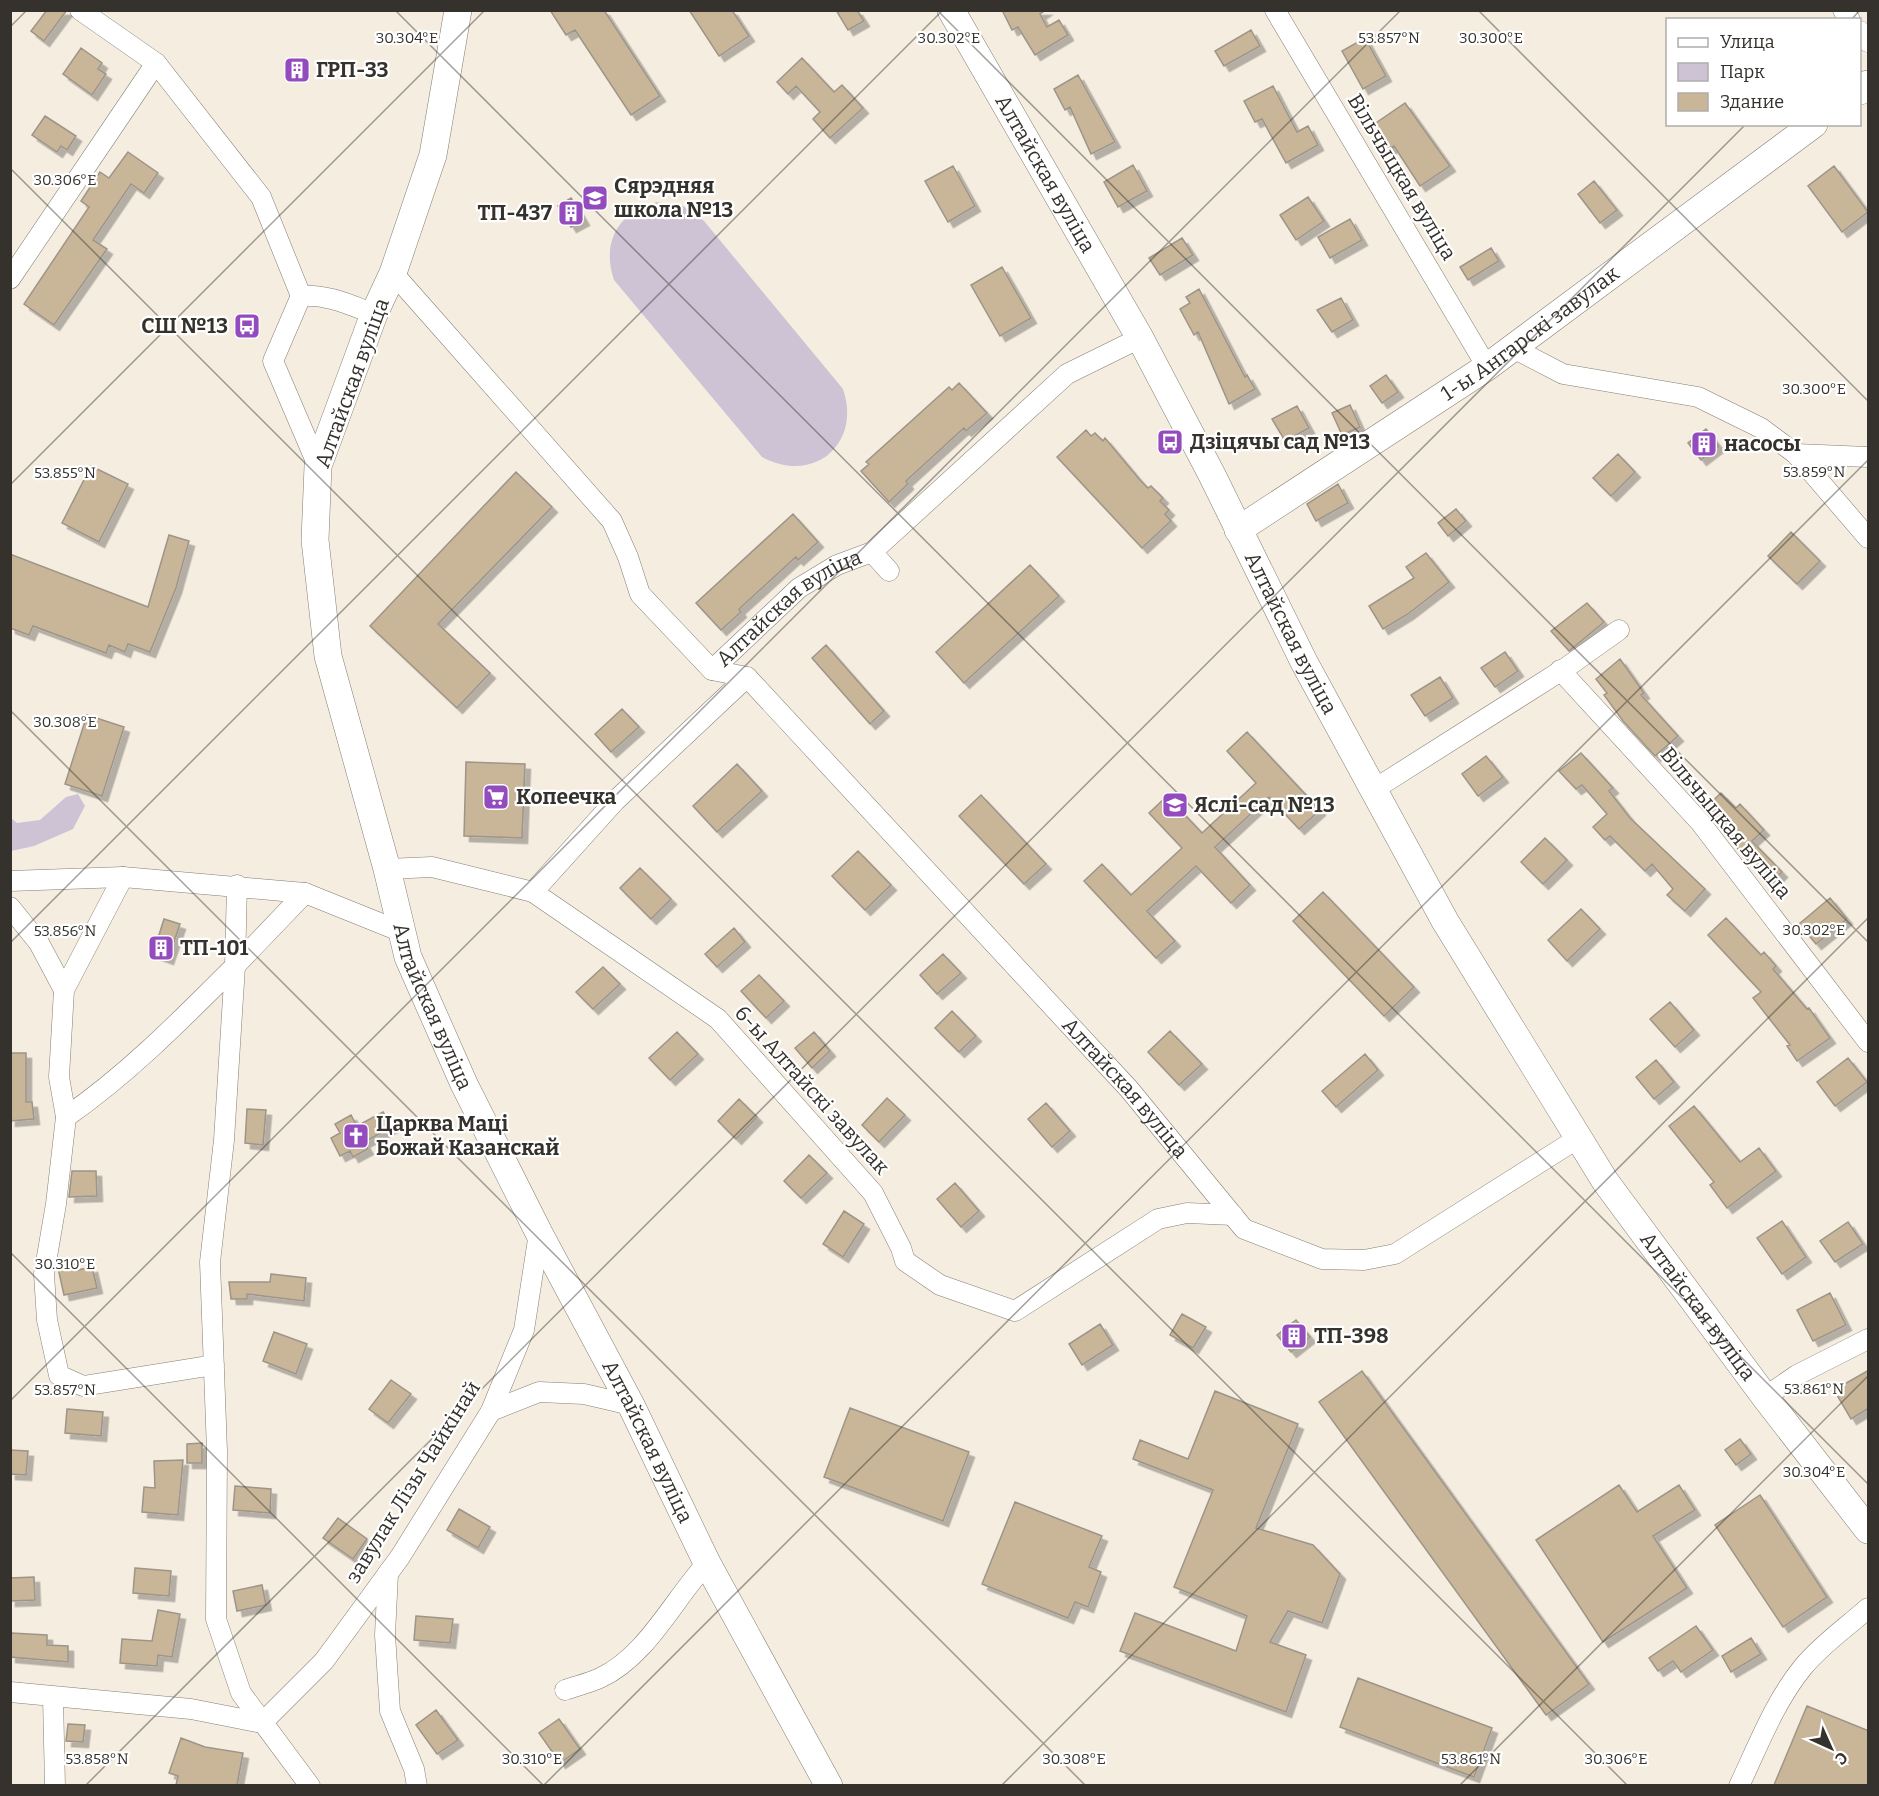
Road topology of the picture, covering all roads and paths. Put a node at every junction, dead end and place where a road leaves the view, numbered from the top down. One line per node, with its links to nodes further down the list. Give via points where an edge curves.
1 (80, 10): 5 (street)
2 (458, 10): 7 (main road, Алтайская вуліца, via 433,155)
3 (951, 10): 11 (main road, Алтайская вуліца)
4 (1275, 10): 13 (street, Вільчыцкая вуліца)
5 (156, 63): 8 (street); 9 (street, via 261,197)
6 (1811, 126): 12 (main road, 1-ы Ангарскі завулак)
7 (393, 273): 10 (main road, Алтайская вуліца); 22 (street, Алтайская вуліца, via 612,521 640,594)
8 (10, 279)
9 (301, 297): 10 (street, via 317,295); 16 (street, via 273,361)
10 (374, 314): 16 (main road, Алтайская вуліца)
11 (1140, 338): 17 (main road, Алтайская вуліца); 19 (street, Алтайская вуліца, via 1067,374)
12 (1513, 348): 13 (main road, 1-ы Ангарскі завулак); 14 (street, via 1563,374 1698,397 1761,428)
13 (1487, 367): 17 (main road, 1-ы Ангарскі завулак)
14 (1796, 454): 15 (street); 18 (street)
15 (1869, 458)
16 (318, 466): 26 (main road, Алтайская вуліца, via 315,540 328,656)
17 (1238, 530): 25 (main road, Алтайская вуліца)
18 (1869, 538)
19 (872, 552): 20 (street, Алтайская вуліца); 22 (street, Алтайская вуліца, via 837,565 799,588)
20 (889, 571)
21 (1619, 630): 23 (street)
22 (712, 670): 24 (street, Алтайская вуліца)
23 (1560, 670): 25 (street); 36 (street, Вільчыцкая вуліца, via 1700,822)
24 (747, 677): 30 (street, Алтайская вуліца, via 615,801); 39 (street, Алтайская вуліца, via 1129,1089)
25 (1373, 790): 38 (main road, Алтайская вуліца, via 1445,921)
26 (387, 868): 30 (street, 6-ы Алтайскі завулак, via 432,867); 33 (main road, Алтайская вуліца)
27 (123, 877): 28 (street); 29 (street); 35 (street)
28 (10, 881)
29 (237, 885): 31 (street); 34 (street)
30 (533, 892): 39 (street, 6-ы Алтайскі завулак, via 717,1019 873,1193 905,1261 940,1286 1015,1311 1158,1220 1187,1213)
31 (305, 893): 33 (street); 34 (street)
32 (10, 907): 35 (street, via 39,943)
33 (402, 932): 40 (main road, Алтайская вуліца, via 408,957 464,1084)
34 (235, 966): 37 (street, via 101,1093); 42 (street, via 224,1140 210,1262)
35 (64, 990): 37 (street, via 59,1077)
36 (1869, 1042)
37 (66, 1117): 42 (street, via 44,1274 47,1320 59,1375 83,1386)
38 (1580, 1137): 39 (street, Алтайская вуліца, via 1395,1254 1364,1260 1322,1259 1244,1229); 43 (main road, Алтайская вуліца, via 1605,1181)
39 (1233, 1215)
40 (539, 1233): 44 (main road, Алтайская вуліца); 45 (street, завулак Лізы Чайкінай, via 524,1330)
41 (1869, 1339): 43 (street, via 1797,1375)
42 (214, 1365): 53 (street, via 218,1451 216,1619 241,1693)
43 (1765, 1397): 46 (main road, Алтайская вуліца)
44 (631, 1405): 45 (street, via 584,1394 539,1392); 47 (main road, Алтайская вуліца)
45 (491, 1411): 48 (street, завулак Лізы Чайкінай)
46 (1869, 1530)
47 (707, 1563): 50 (street, via 650,1636 626,1660 601,1677); 57 (main road, Алтайская вуліца)
48 (388, 1574): 53 (street, завулак Лізы Чайкінай, via 324,1661); 56 (street, via 385,1635 390,1711)
49 (1869, 1608): 58 (street, via 1827,1642 1801,1670)
50 (565, 1690)
51 (10, 1692): 52 (street)
52 (53, 1697): 53 (street, via 191,1709); 54 (street)
53 (262, 1723): 55 (street)
54 (55, 1785)
55 (310, 1785)
56 (417, 1785)
57 (829, 1785)
58 (1739, 1785)

